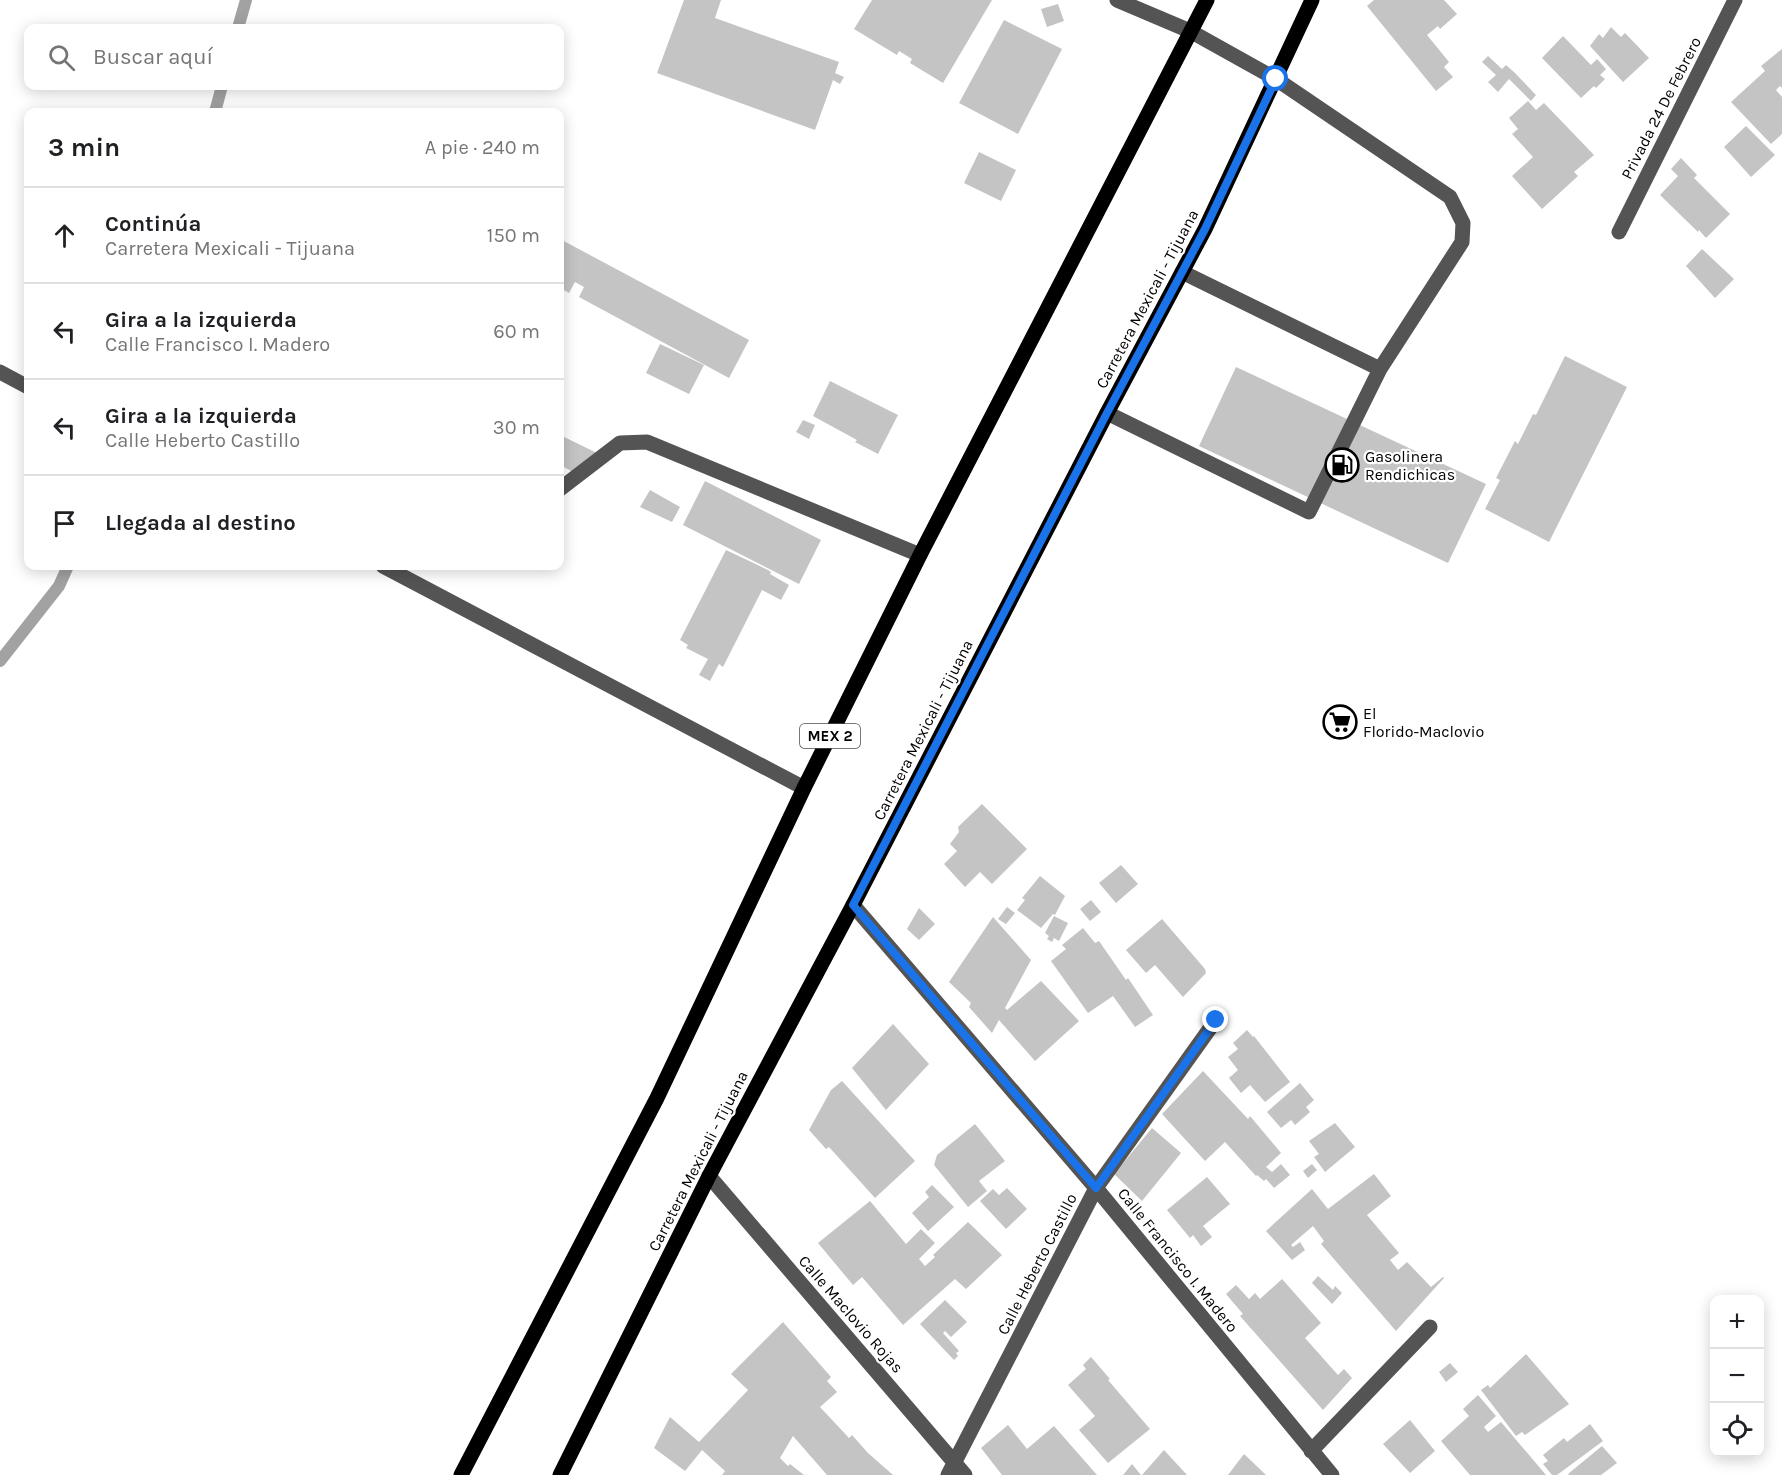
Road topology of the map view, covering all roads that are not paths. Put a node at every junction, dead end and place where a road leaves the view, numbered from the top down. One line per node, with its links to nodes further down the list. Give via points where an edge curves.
1 (1117, 0): 5 (street)
2 (1207, 0): 5 (main road, MEX 2)
3 (1312, 0): 6 (main road, Carretera Mexicali - Tijuana)
4 (1735, 0): 7 (street, Privada 24 De Febrero)
5 (1190, 31): 6 (street); 14 (main road, MEX 2)
6 (1276, 79): 8 (main road, Carretera Mexicali - Tijuana); 9 (street, via 1450,197 1463,223 1462,242)
7 (1619, 232)
8 (1182, 272): 9 (street); 12 (main road, Carretera Mexicali - Tijuana)
9 (1380, 369): 12 (street, via 1309,512)
10 (0, 372): 11 (street)
11 (24, 385)
12 (1107, 413): 17 (main road, Carretera Mexicali - Tijuana)
13 (564, 486): 14 (street, via 620,443 647,442)
14 (920, 555): 16 (main road, MEX 2)
15 (391, 570): 16 (street)
16 (804, 788): 24 (main road, MEX 2, via 657,1098)
17 (853, 905): 19 (main road, Carretera Mexicali - Tijuana); 20 (street, Calle Francisco I. Madero)
18 (1216, 1020): 20 (street, Calle Heberto Castillo)
19 (709, 1176): 23 (street, Calle Maclovio Rojas); 25 (main road, Carretera Mexicali - Tijuana)
20 (1096, 1188): 22 (street, Calle Francisco I. Madero); 23 (street, Calle Heberto Castillo)
21 (1430, 1327): 22 (street)
22 (1311, 1451): 27 (street, Calle Francisco I. Madero)
23 (951, 1469): 26 (street, Calle Maclovio Rojas)
24 (461, 1475)
25 (560, 1475)
26 (965, 1475)
27 (1332, 1475)

